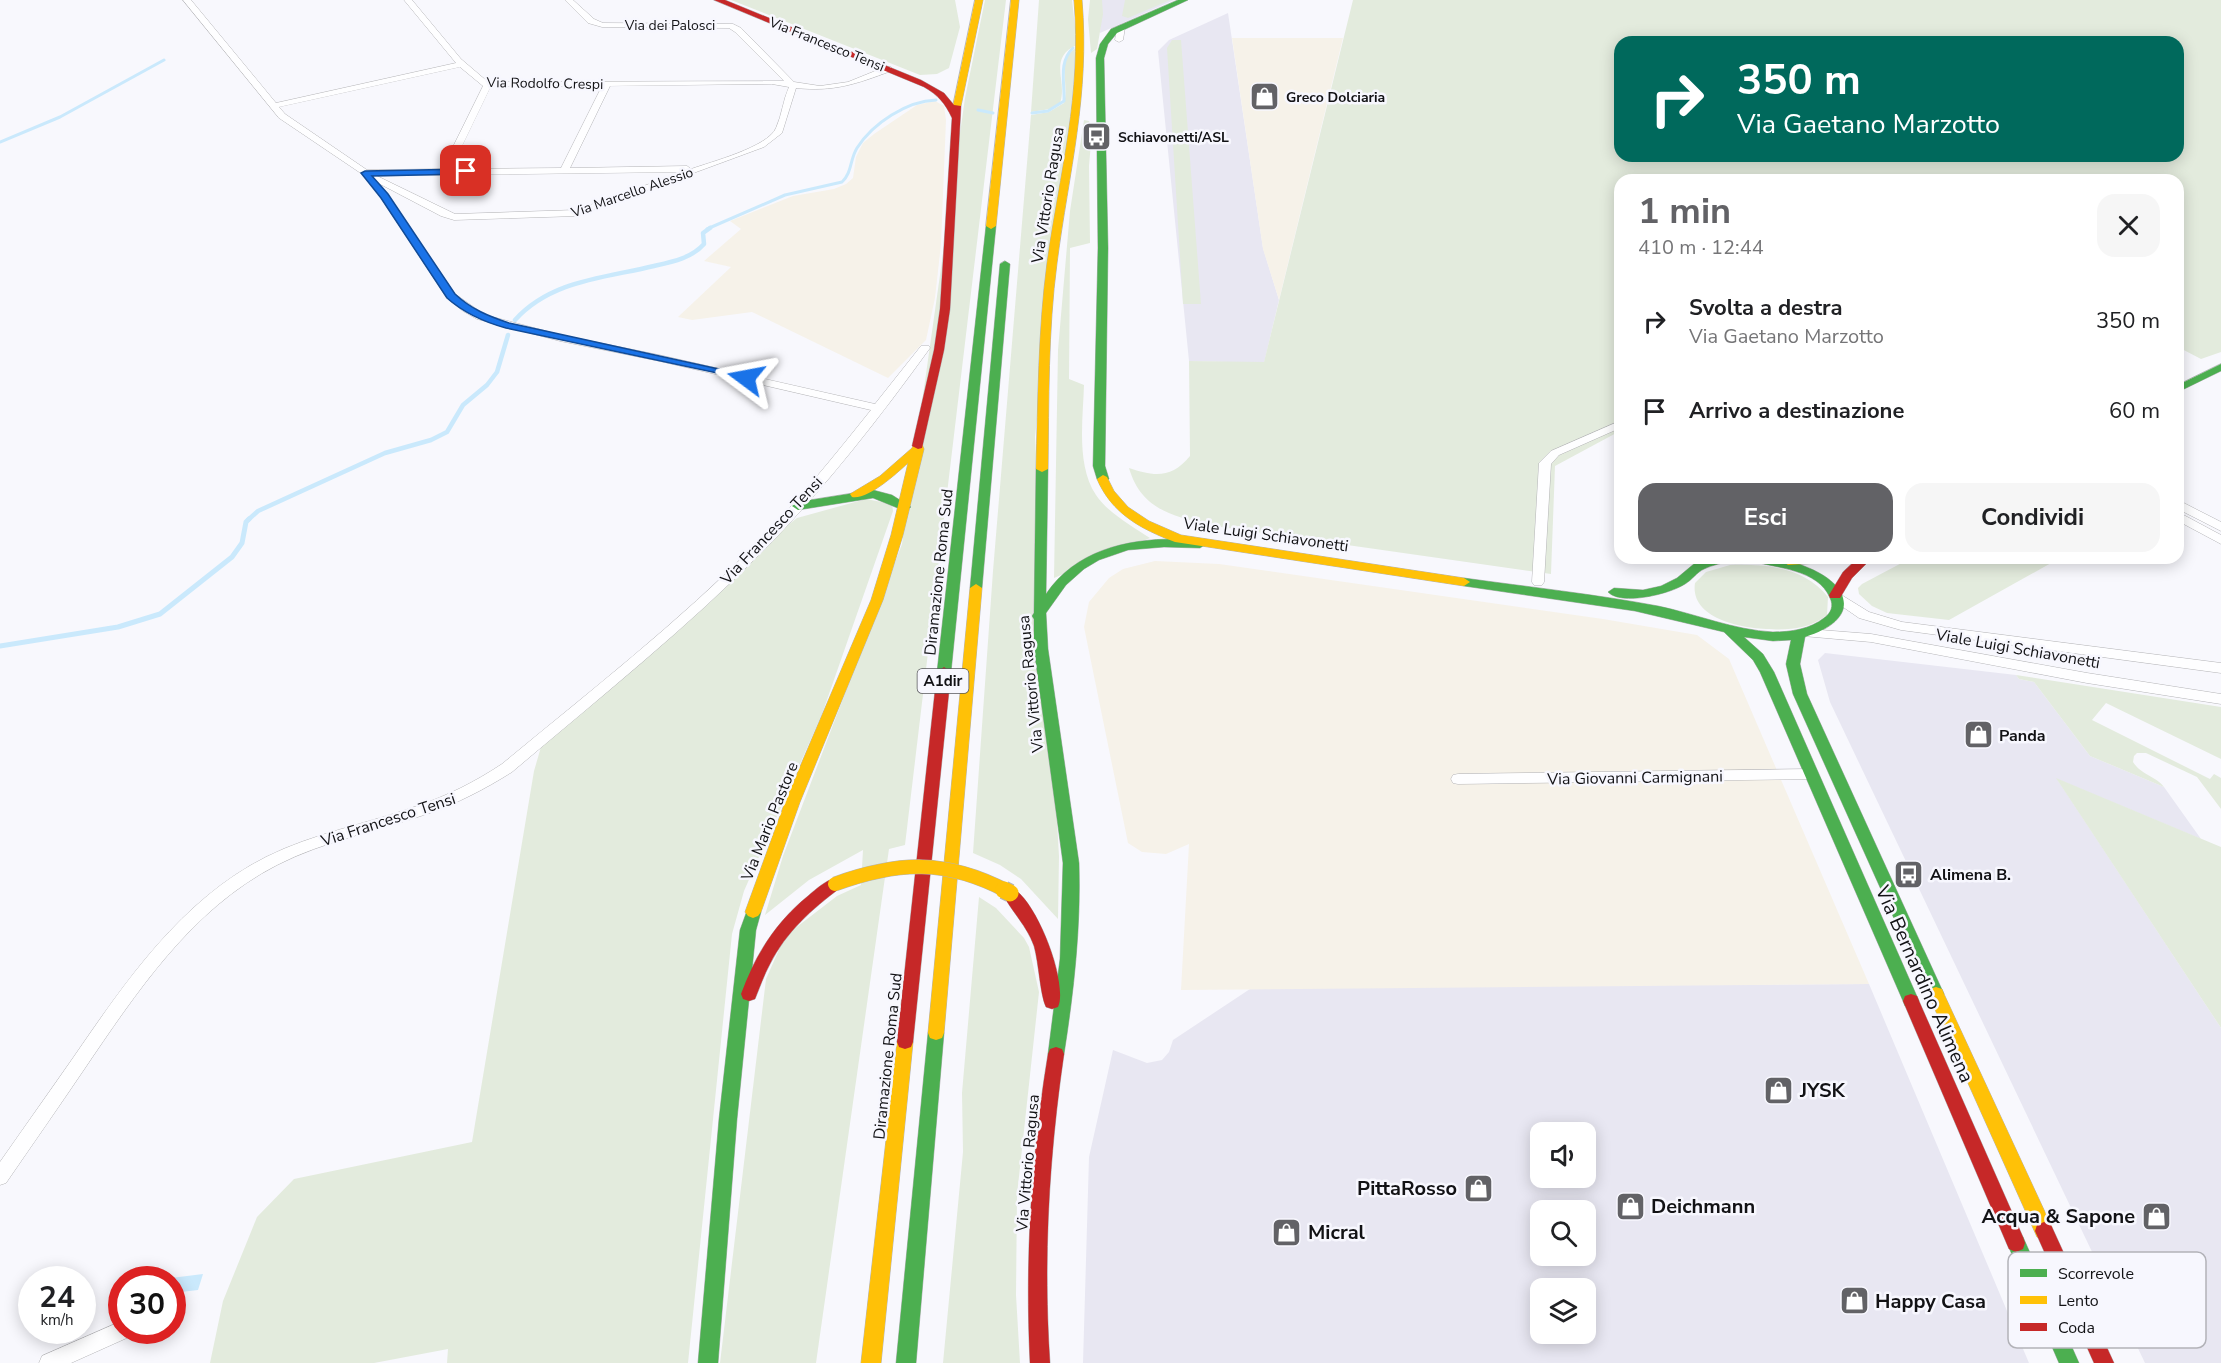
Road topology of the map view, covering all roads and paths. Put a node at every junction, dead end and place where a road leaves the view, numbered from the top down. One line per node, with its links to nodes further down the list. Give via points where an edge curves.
1 (187, 0): 19 (street, Via Marcello Alessio)
2 (408, 0): 13 (street, Via Rodolfo Crespi)
3 (569, 0): 18 (street, Via dei Palosci, via 598,25 733,27)
4 (718, 0): 14 (main road, Via Francesco Tensi)
5 (979, 0): 12 (main road)
6 (1015, 0): 63 (main road, Diramazione Roma Sud / A1dir)
7 (1078, 0): 46 (main road, Via Vittorio Ragusa, via 1083,67 1050,290)
8 (1184, 0): 11 (main road, Viale Luigi Schiavonetti)
9 (1200, 0): 11 (main road, Viale Luigi Schiavonetti)
10 (963, 5): 12 (main road)
11 (1120, 34): 39 (main road, Viale Luigi Schiavonetti, via 1108,37 1100,60 1101,475 1113,500 1137,521 1169,536); 44 (main road, Viale Luigi Schiavonetti, via 1109,64 1111,461 1121,490 1152,516 1187,529)
12 (966, 56): 15 (main road, via 959,68 944,74); 20 (main road)
13 (462, 64): 16 (street, Via Rodolfo Crespi, via 478,81); 19 (street)
14 (888, 69): 15 (main road, Via Francesco Tensi); 18 (street, Via Rodolfo Crespi, via 847,85)
15 (902, 75): 20 (main road, Via Francesco Tensi, via 945,96)
16 (488, 84): 17 (street, Via Rodolfo Crespi); 22 (street)
17 (607, 84): 18 (street, Via Rodolfo Crespi, via 772,82); 23 (street)
18 (793, 86): 21 (street, Via Marcello Alessio, via 778,135)
19 (274, 106): 24 (street, Via Marcello Alessio, via 282,116)
20 (955, 116): 31 (main road, Via Mario Pastore, via 945,309)
21 (700, 169): 23 (street); 24 (street, Via Marcello Alessio, via 577,213 462,218 444,214)
22 (446, 171): 23 (street); 24 (street)
23 (564, 171)
24 (365, 173): 29 (street, via 458,303 486,319)
25 (1006, 255): 64 (main road, A1dir)
26 (925, 348): 29 (street, Via Francesco Tensi)
27 (2221, 367): 28 (main road)
28 (2184, 386)
29 (877, 408): 33 (street, Via Francesco Tensi)
30 (1614, 427): 44 (street, via 1555,453 1545,463)
31 (918, 449): 32 (main road, via 884,478); 34 (main road, Via Mario Pastore)
32 (853, 496): 33 (main road); 34 (main road, via 879,495)
33 (798, 506): 55 (street, Via Francesco Tensi, via 701,603 489,781 423,810 290,853 223,891 151,963)
34 (904, 507): 53 (main road, Via Mario Pastore, via 870,618 758,892 745,948)
35 (2184, 507): 37 (street)
36 (2184, 519): 38 (street)
37 (2221, 527)
38 (2221, 540)
39 (1200, 544): 46 (main road, via 1160,541 1100,554 1070,573); 47 (main road, Viale Luigi Schiavonetti, via 1655,610 1685,615)
40 (1706, 564): 43 (main road, Viale Luigi Schiavonetti)
41 (1787, 564): 45 (main road, Viale Luigi Schiavonetti, via 1811,574)
42 (1859, 564): 45 (main road)
43 (1686, 578): 44 (main road, Viale Luigi Schiavonetti, via 1643,594); 47 (main road, Viale Luigi Schiavonetti, via 1683,587 1688,599 1704,617)
44 (1539, 582)
45 (1835, 594): 48 (main road, Viale Luigi Schiavonetti, via 1838,608 1834,618 1827,625); 49 (street, Viale Luigi Schiavonetti, via 1864,615 1901,626)
46 (1038, 616): 54 (main road, Via Vittorio Ragusa, via 1073,890 1071,943)
47 (1725, 629): 48 (main road, Viale Luigi Schiavonetti, via 1773,636); 51 (main road, Via Bernardino Alimena, via 1763,664)
48 (1803, 634): 50 (street, Viale Luigi Schiavonetti, via 1871,638 2048,672); 57 (main road, Via Bernardino Alimena, via 1794,647 1792,667 1800,694)
49 (2221, 668)
50 (2221, 699)
51 (1811, 774): 52 (street, Via Giovanni Carmignani); 56 (main road, Via Bernardino Alimena)
52 (1458, 779)
53 (736, 1046): 54 (main road, bridge, via 752,982 768,947 801,906 835,884 879,868 919,864 971,872 997,884 1010,893 1033,921 1050,969); 62 (main road, Via Mario Pastore)
54 (1055, 1059): 65 (main road, Via Vittorio Ragusa, via 1038,1200 1036,1283)
55 (0, 1177)
56 (2020, 1252)
57 (2054, 1252)
58 (108, 1336): 61 (street)
59 (2062, 1348): 66 (main road, Via Bernardino Alimena)
60 (2097, 1348): 67 (main road, Via Bernardino Alimena)
61 (50, 1363)
62 (708, 1363)
63 (871, 1363)
64 (906, 1363)
65 (1040, 1363)
66 (2069, 1363)
67 (2104, 1363)

